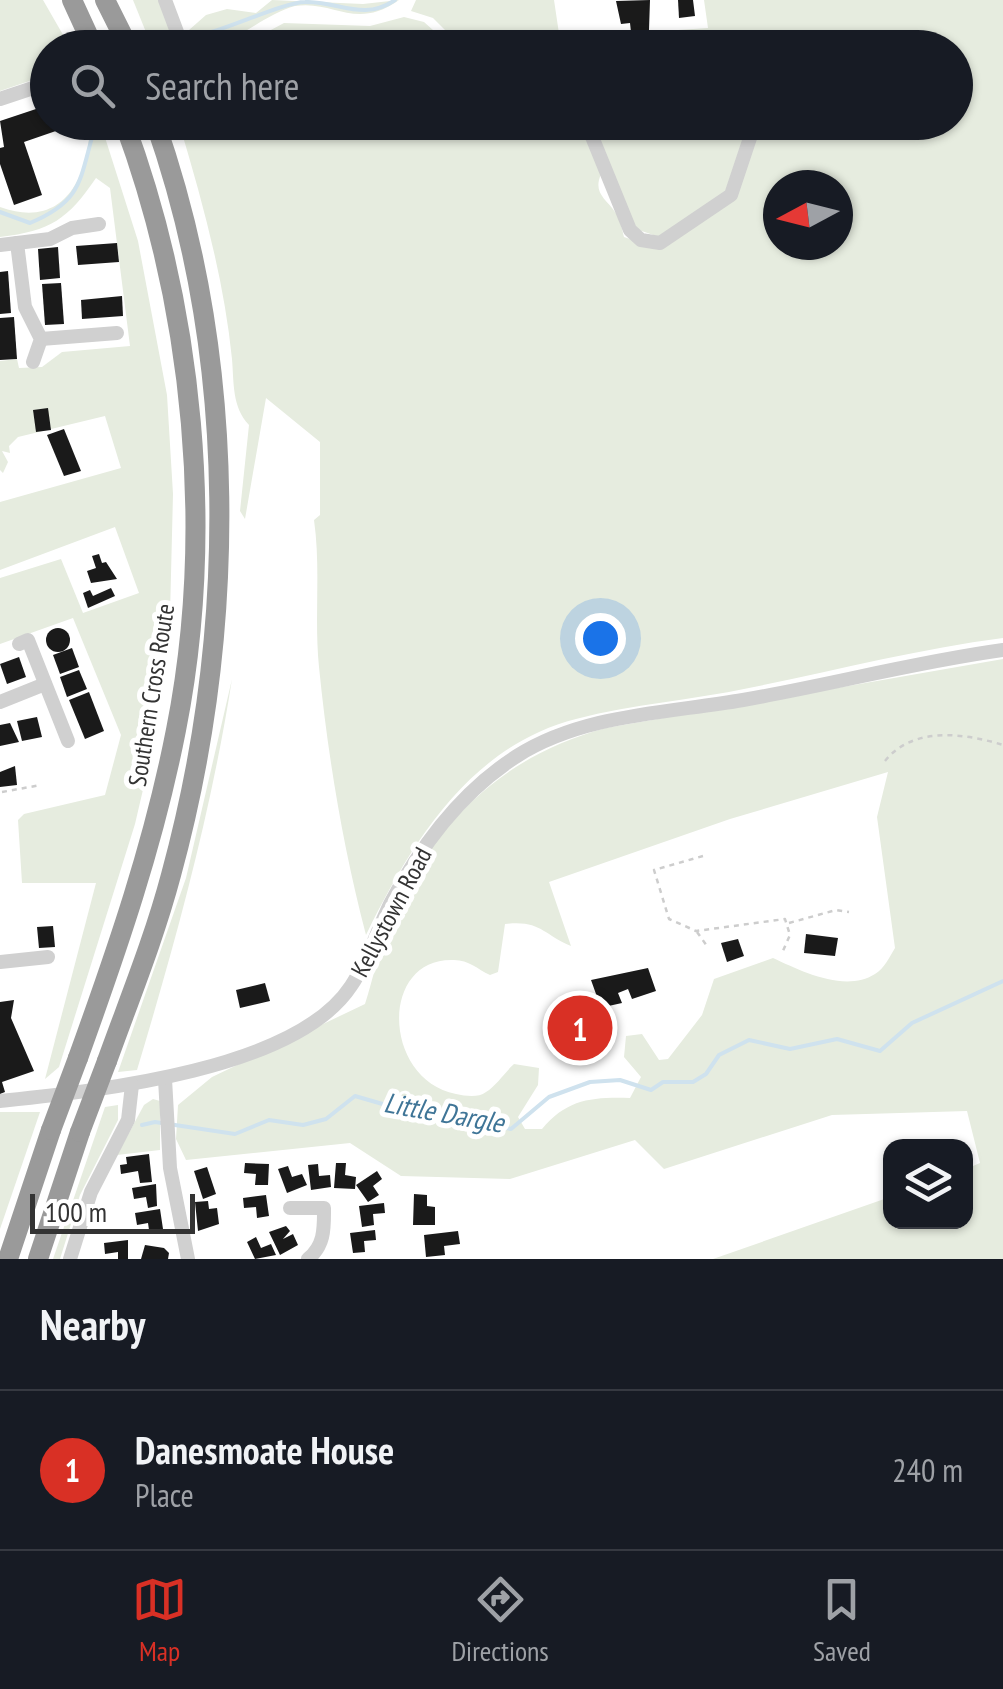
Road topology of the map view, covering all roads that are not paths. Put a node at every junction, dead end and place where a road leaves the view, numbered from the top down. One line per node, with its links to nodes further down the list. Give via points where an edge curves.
1 (72, 0): 5 (highway)
2 (105, 0): 6 (highway)
3 (120, 0): 7 (highway)
4 (165, 0): 8 (street)
5 (86, 30)
6 (120, 30)
7 (132, 30)
8 (176, 30)
9 (30, 89): 10 (street)
10 (0, 99)
11 (130, 140): 34 (highway, Southern Cross Route, bridge, via 152,212 185,379 191,602 163,793 126,925)
12 (161, 140): 16 (highway)
13 (165, 140): 16 (highway)
14 (593, 140): 15 (street, via 630,230 641,240 660,242 731,195)
15 (749, 140)
16 (165, 153): 35 (highway, bridge, via 188,233 217,420 218,610 171,876)
17 (99, 224): 18 (street)
18 (17, 243): 19 (street); 21 (street, via 24,307)
19 (0, 245)
20 (117, 333): 21 (street)
21 (41, 338): 22 (street)
22 (33, 362)
23 (20, 644): 25 (street, via 28,640)
24 (1003, 650): 30 (street, Kellystown Road, via 640,716 544,740 481,784 438,828 350,988 330,1010 256,1049)
25 (46, 684): 26 (street); 27 (street)
26 (0, 702)
27 (68, 740)
28 (48, 957): 29 (street)
29 (0, 962)
30 (165, 1079): 31 (street, Kellystown Road); 37 (street)
31 (132, 1085): 32 (street, Kellystown Road); 36 (street, via 128,1120 92,1192)
32 (0, 1102)
33 (290, 1208): 38 (street, via 324,1208 319,1248)
34 (8, 1259)
35 (38, 1259)
36 (70, 1259)
37 (188, 1259)
38 (308, 1259)

